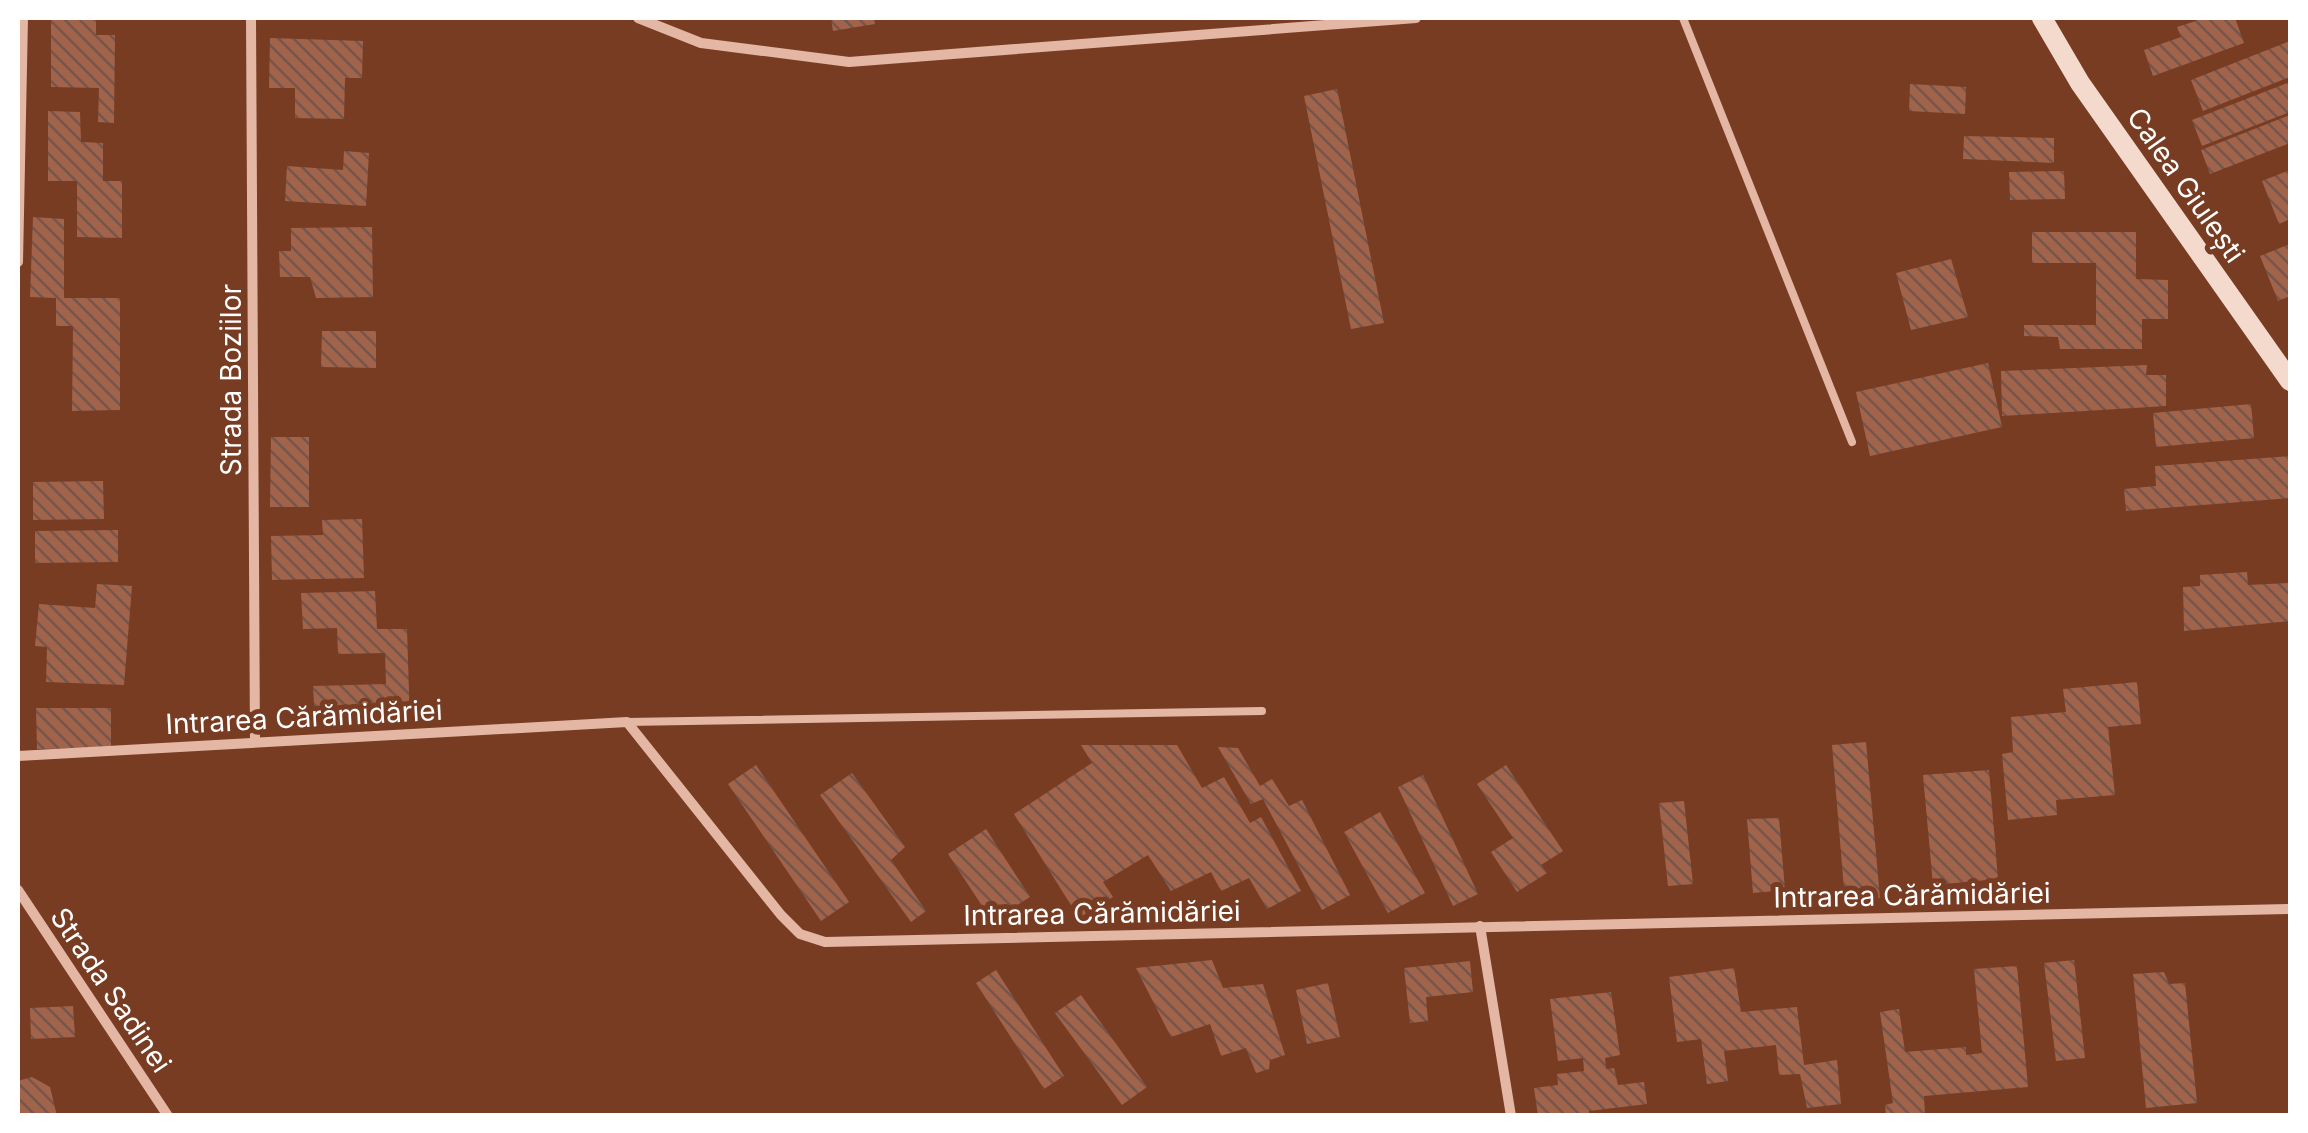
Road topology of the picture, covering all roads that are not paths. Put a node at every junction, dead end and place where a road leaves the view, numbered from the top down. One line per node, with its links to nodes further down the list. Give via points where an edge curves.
1 (24, 18): 7 (street)
2 (251, 18): 12 (street, Strada Boziilor)
3 (638, 18): 4 (street, via 701,43 849,62)
4 (1416, 18)
5 (1683, 18): 9 (lane)
6 (2042, 18): 8 (main road, Calea Giulești, via 2080,83)
7 (18, 262)
8 (2290, 381)
9 (1852, 442)
10 (1262, 711): 11 (lane)
11 (627, 722): 12 (street, Intrarea Cărămidăriei); 16 (street, Intrarea Cărămidăriei, via 781,915 800,934 825,942)
12 (256, 742): 13 (street, Intrarea Cărămidăriei)
13 (18, 756)
14 (18, 890): 17 (street, Strada Sadinei)
15 (2290, 909): 16 (street, Intrarea Cărămidăriei)
16 (1480, 926): 18 (street)
17 (168, 1116)
18 (1511, 1116)

